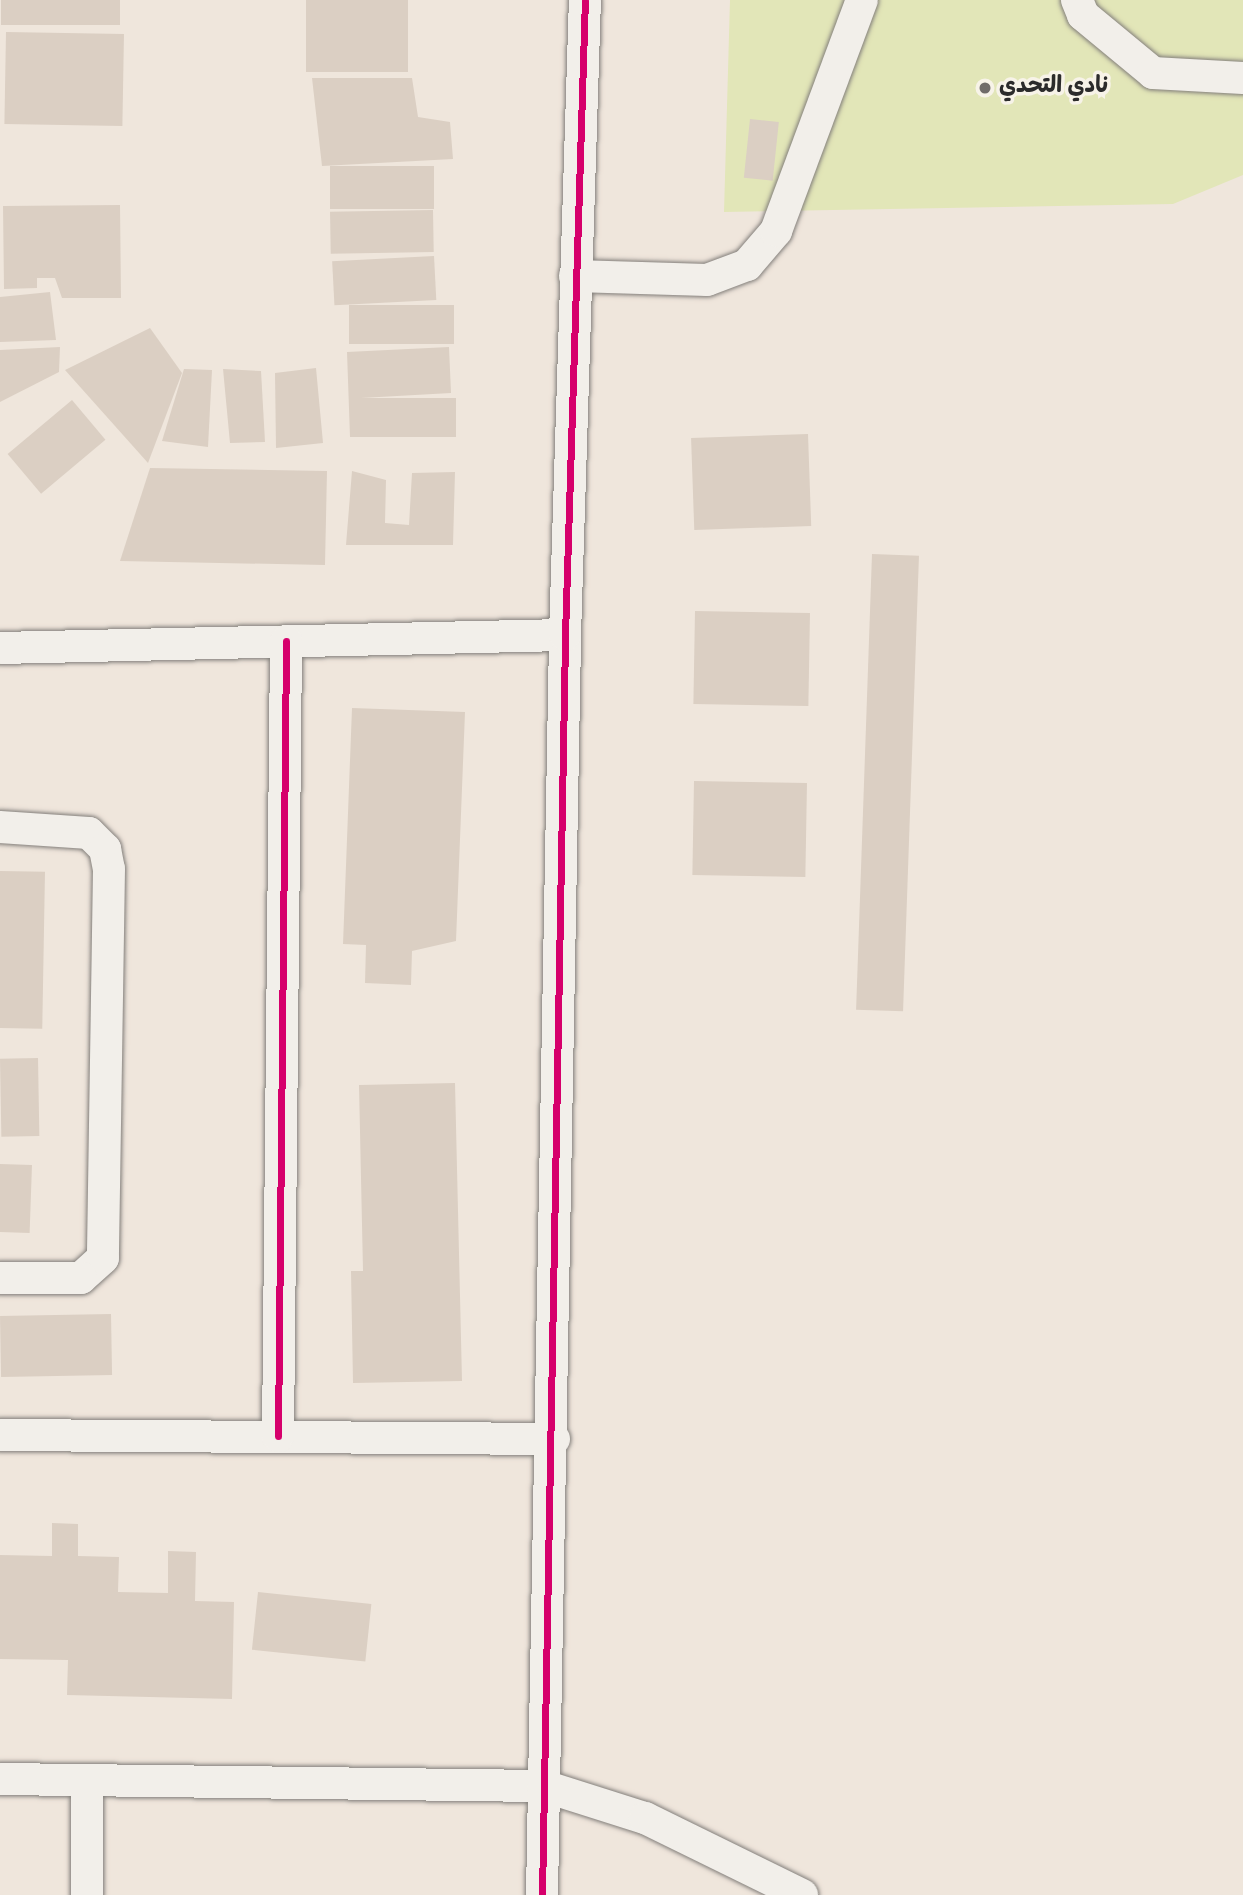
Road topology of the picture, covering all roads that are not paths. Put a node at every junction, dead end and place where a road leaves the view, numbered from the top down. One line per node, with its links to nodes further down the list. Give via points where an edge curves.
1 (585, 0): 5 (street)
2 (862, 0): 5 (street, via 776,231 747,265 707,280)
3 (1077, 0): 4 (street, via 1083,15 1153,73)
4 (1243, 78)
5 (575, 276): 6 (street)
6 (565, 635): 7 (street); 13 (street)
7 (286, 641): 8 (street); 12 (street)
8 (0, 648)
9 (0, 827): 10 (street, via 89,833 105,849 109,869 103,1258 82,1278)
10 (0, 1278)
11 (0, 1435): 12 (street)
12 (278, 1436): 13 (street)
13 (554, 1438): 16 (street)
14 (0, 1779): 15 (street)
15 (87, 1780): 16 (street); 17 (street)
16 (544, 1786): 18 (street); 19 (street, via 645,1818)
17 (88, 1895)
18 (542, 1895)
19 (802, 1895)

